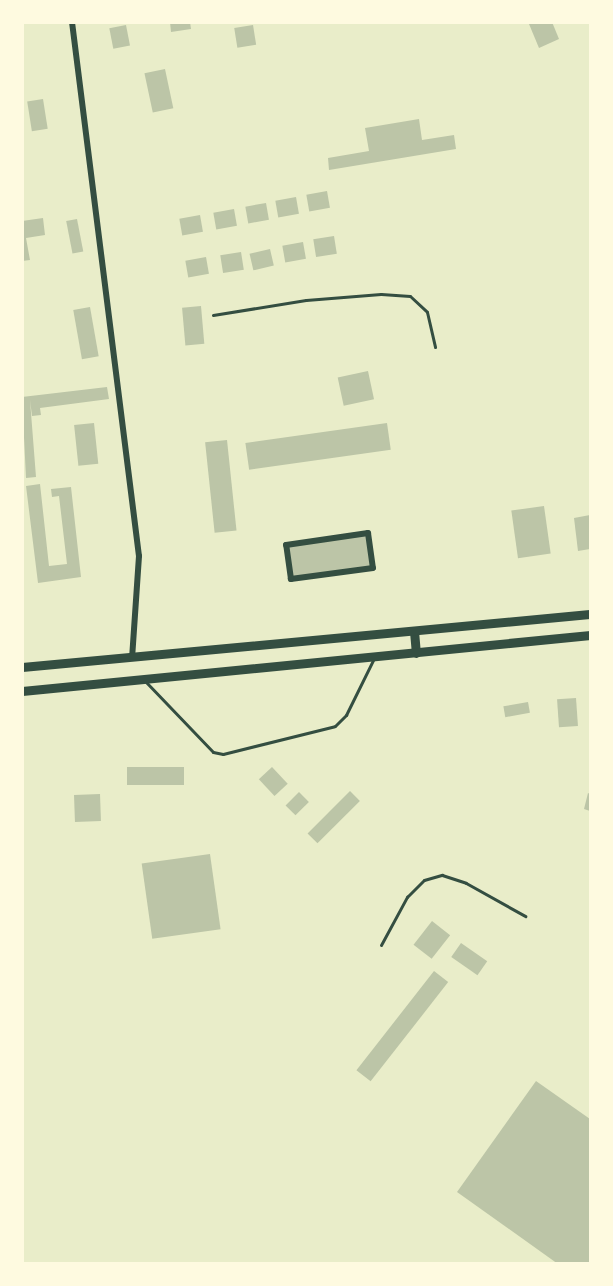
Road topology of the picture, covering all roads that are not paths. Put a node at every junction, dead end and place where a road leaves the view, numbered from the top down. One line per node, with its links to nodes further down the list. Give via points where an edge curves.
1 (72, 22): 10 (street, via 139,556)
2 (213, 315): 3 (lane, via 306,300 381,294 410,296 427,312)
3 (435, 347)
4 (286, 545): 4 (street, via 368,533 373,568 291,579)
5 (591, 614): 6 (main road)
6 (414, 631): 8 (main road); 10 (main road)
7 (591, 635): 8 (main road)
8 (416, 652): 9 (main road)
9 (375, 657): 12 (main road); 12 (lane, via 346,716 335,726 223,754 213,752)
10 (132, 658): 11 (main road)
11 (22, 667)
12 (143, 679): 13 (main road)
13 (22, 691)
14 (525, 916): 15 (lane, via 466,883 442,875 424,880 407,897)
15 (381, 945)

